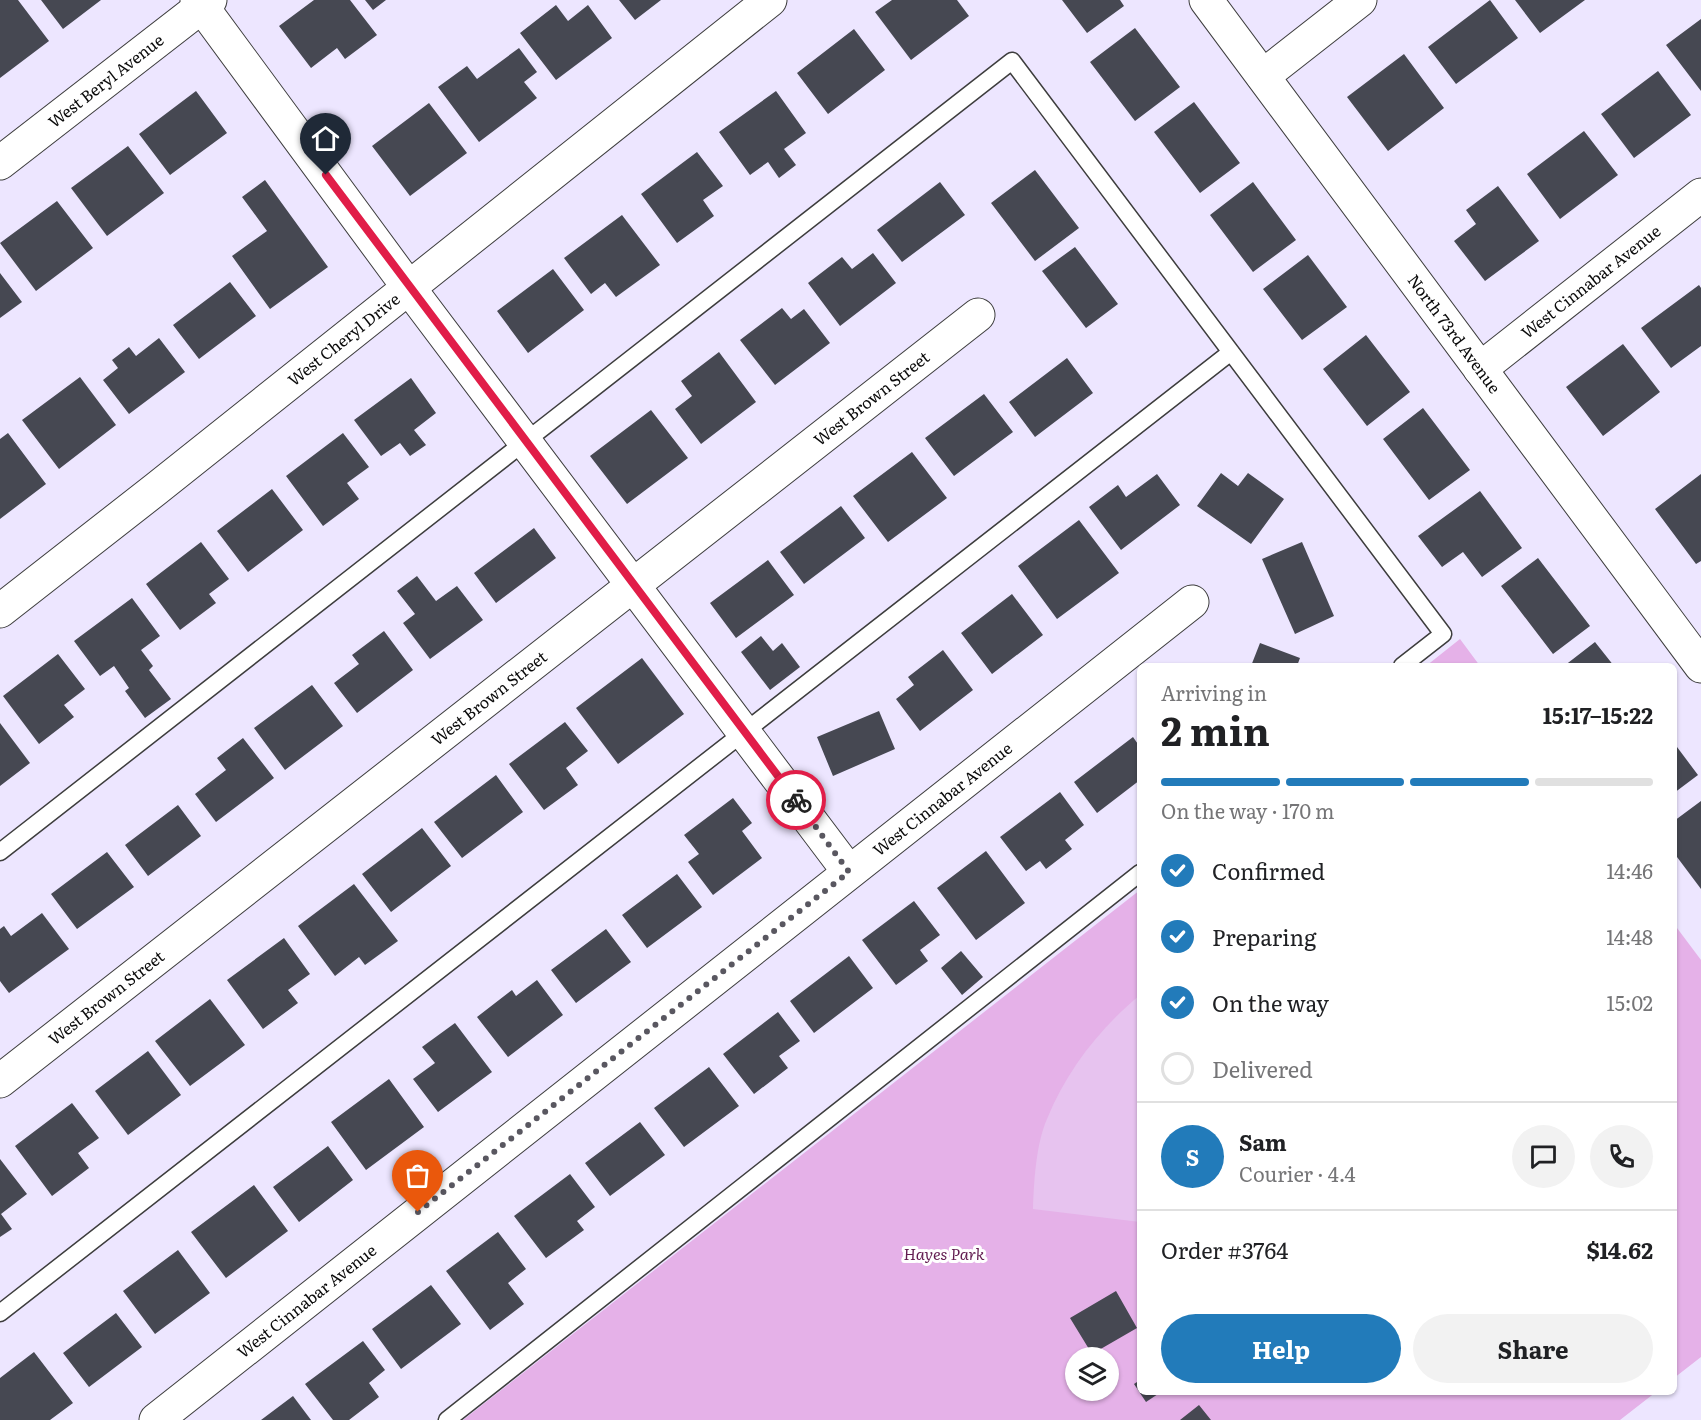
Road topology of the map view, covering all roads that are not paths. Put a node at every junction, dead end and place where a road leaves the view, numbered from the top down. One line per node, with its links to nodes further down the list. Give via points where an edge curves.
1 (770, 0): 8 (street, West Cheryl Drive)
2 (1206, 0): 5 (street, North 73rd Avenue)
3 (1360, 0): 5 (street)
4 (203, 2): 6 (street, West Beryl Avenue); 8 (street)
5 (1263, 76): 11 (street, North 73rd Avenue)
6 (0, 163)
7 (1701, 195): 11 (street, West Cinnabar Avenue)
8 (409, 288): 12 (street); 15 (street, West Cheryl Drive)
9 (978, 315): 13 (street, West Brown Street)
10 (1231, 352): 12 (lane, via 1012,61); 17 (lane, via 1443,634); 18 (lane)
11 (1480, 369): 16 (street, North 73rd Avenue)
12 (526, 441): 13 (street); 19 (lane)
13 (634, 585): 18 (street); 22 (street, West Brown Street)
14 (1192, 602): 20 (street, West Cinnabar Avenue)
15 (0, 611)
16 (1698, 658)
17 (1406, 663)
18 (744, 732): 20 (street); 23 (lane)
19 (0, 852)
20 (849, 872): 24 (street, West Cinnabar Avenue)
21 (1137, 875): 25 (lane)
22 (0, 1081)
23 (0, 1313)
24 (156, 1420)
25 (447, 1420)

